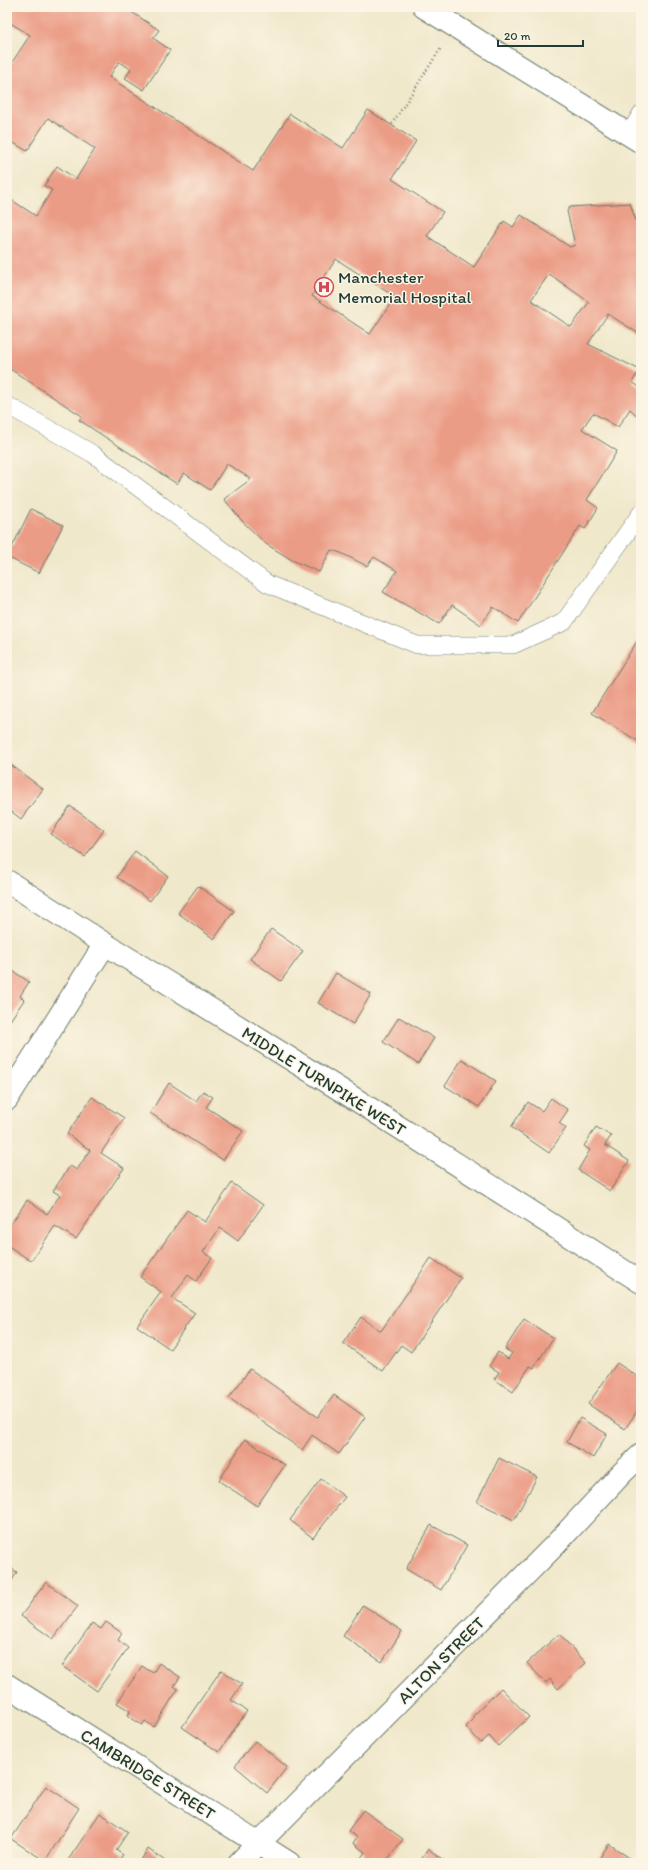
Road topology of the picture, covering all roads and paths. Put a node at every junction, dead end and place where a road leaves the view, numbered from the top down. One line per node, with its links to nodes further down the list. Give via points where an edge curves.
1 (424, 7): 2 (street)
2 (455, 26): 4 (path); 5 (street)
3 (641, 114): 5 (lane)
4 (392, 124)
5 (635, 138)
6 (7, 405): 7 (lane, via 93,454 268,584 417,645 513,645 564,622)
7 (641, 513)
8 (7, 881): 9 (street, MIDDLE TURNPIKE WEST)
9 (105, 944): 10 (street); 11 (street, MIDDLE TURNPIKE WEST, via 350,1096)
10 (7, 1099)
11 (641, 1282)
12 (641, 1455): 14 (street, ALTON STREET, via 555,1545)
13 (7, 1685): 14 (street, CAMBRIDGE STREET)
14 (258, 1843): 15 (street, ALTON STREET); 16 (street, CAMBRIDGE STREET)
15 (239, 1863)
16 (289, 1863)

